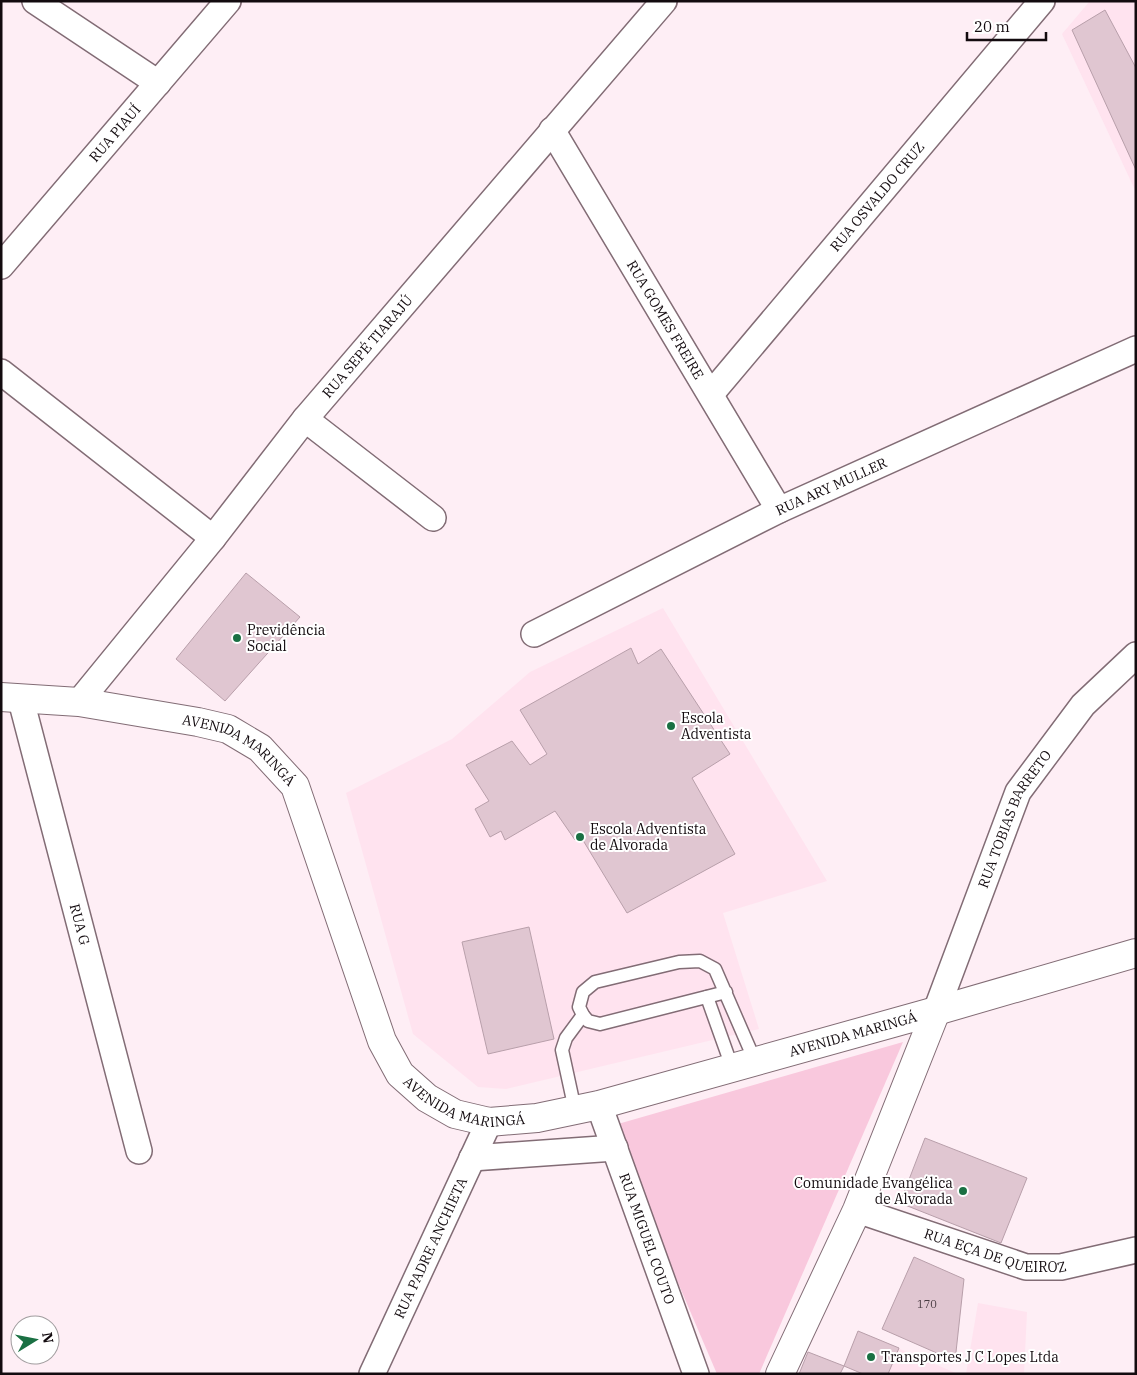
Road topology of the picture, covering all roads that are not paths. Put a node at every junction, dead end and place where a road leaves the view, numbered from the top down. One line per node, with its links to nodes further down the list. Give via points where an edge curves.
1 (34, 1): 5 (street)
2 (228, 1): 5 (street, RUA PIAUÍ)
3 (664, 1): 6 (street, RUA SEPÉ TIARAJÚ)
4 (1042, 1): 10 (street, RUA OSVALDO CRUZ)
5 (158, 83): 7 (street, RUA PIAUÍ)
6 (552, 130): 10 (street, RUA GOMES FREIRE); 11 (street, RUA SEPÉ TIARAJÚ)
7 (1, 266)
8 (1136, 349): 12 (street, RUA ARY MULLER)
9 (1, 372): 14 (street)
10 (711, 394): 12 (street, RUA GOMES FREIRE)
11 (305, 419): 13 (street); 14 (street, RUA SEPÉ TIARAJÚ)
12 (779, 510): 15 (street, RUA ARY MULLER)
13 (433, 518)
14 (213, 538): 18 (street, RUA SEPÉ TIARAJÚ)
15 (534, 634)
16 (1136, 655): 22 (street, RUA TOBIAS BARRETO, via 1083,705 1018,792)
17 (11, 698): 18 (main road, AVENIDA MARINGÁ); 28 (street, RUA G)
18 (79, 702): 26 (main road, AVENIDA MARINGÁ, via 228,729 260,748 295,786 382,1041 400,1074 427,1098 455,1114)
19 (1136, 953): 22 (main road, AVENIDA MARINGÁ)
20 (726, 992): 21 (lane); 23 (lane, via 715,969 700,961 679,962 595,982 583,992 579,1007); 24 (lane)
21 (707, 997): 23 (lane, via 600,1024 588,1021); 24 (lane)
22 (936, 1011): 24 (main road, AVENIDA MARINGÁ); 30 (main road)
23 (582, 1015): 25 (lane, via 562,1050)
24 (744, 1064): 25 (main road, AVENIDA MARINGÁ)
25 (587, 1107): 26 (main road, AVENIDA MARINGÁ, via 537,1118); 27 (street, RUA MIGUEL COUTO)
26 (488, 1122): 29 (street, RUA PADRE ANCHIETA)
27 (615, 1148): 29 (street); 33 (street, RUA MIGUEL COUTO)
28 (139, 1151)
29 (472, 1158): 32 (street, RUA PADRE ANCHIETA)
30 (857, 1210): 31 (street, RUA EÇA DE QUEIROZ, via 1026,1267 1061,1267); 34 (main road)
31 (1136, 1250)
32 (372, 1374)
33 (696, 1374)
34 (780, 1374)

